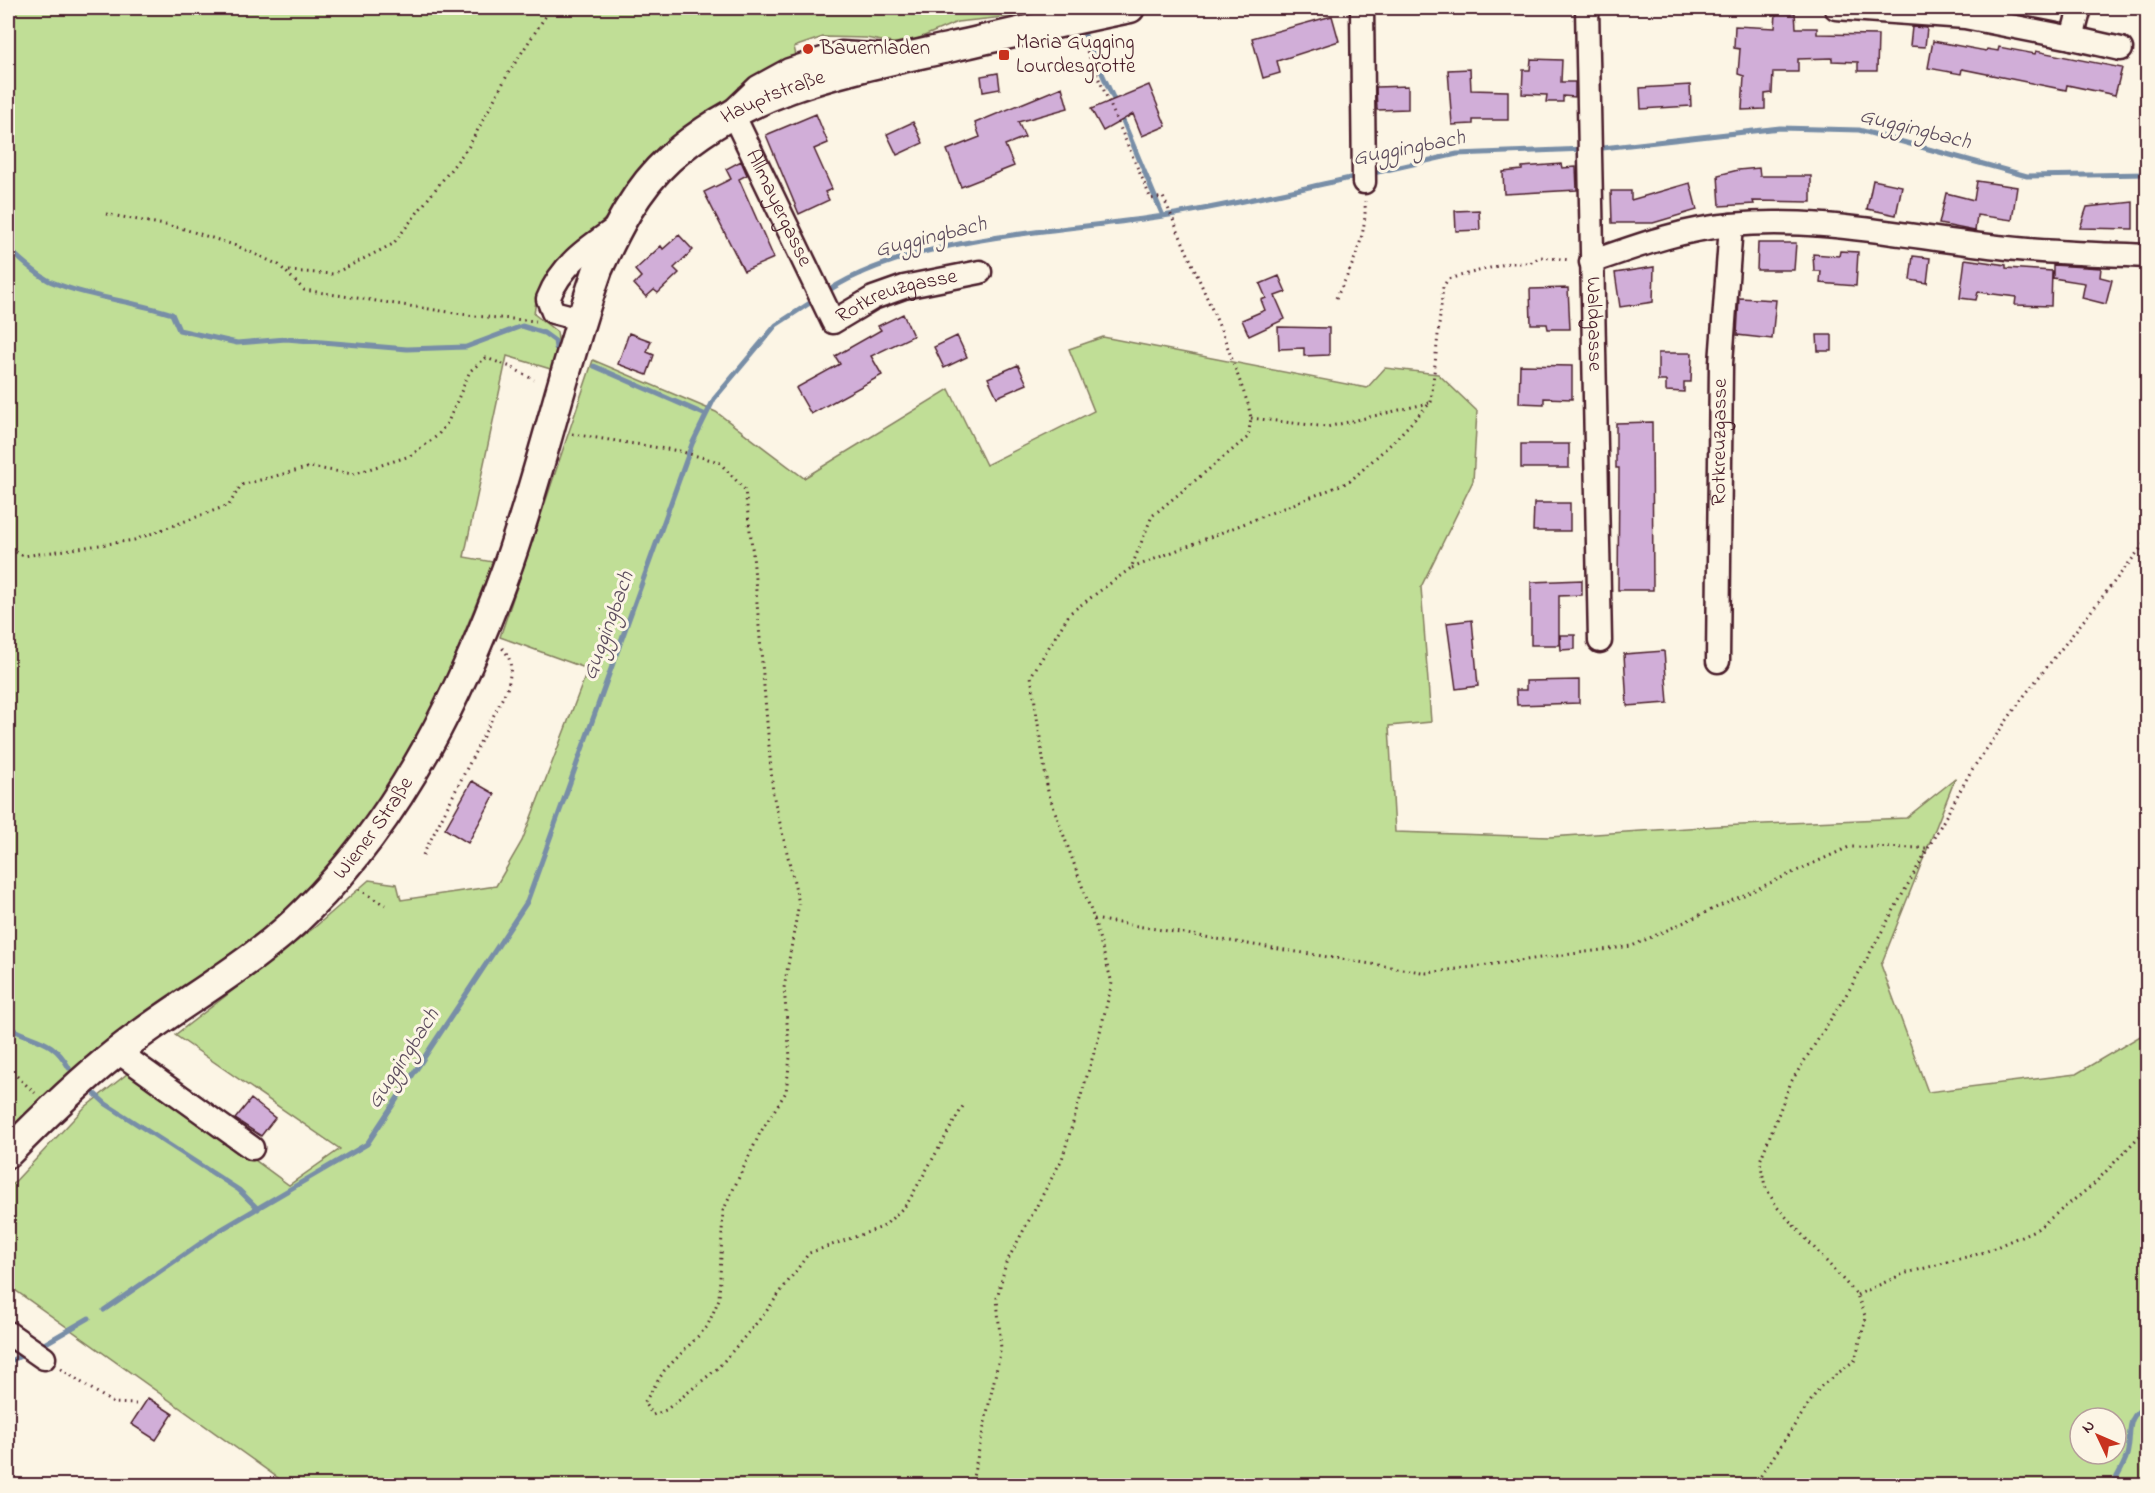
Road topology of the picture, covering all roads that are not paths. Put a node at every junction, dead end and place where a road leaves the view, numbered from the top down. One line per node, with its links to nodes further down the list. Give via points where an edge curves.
1 (1362, 8): 10 (street)
2 (1587, 8): 13 (street, Waldgasse)
3 (1836, 8): 7 (street, via 1965,17)
4 (2080, 8): 7 (street)
5 (1116, 10): 6 (main road, Hauptstraße)
6 (1064, 16): 9 (main road, Hauptstraße, via 781,90)
7 (2072, 38): 8 (street)
8 (2121, 49)
9 (732, 112): 15 (street, Allmayergasse); 16 (main road, Hauptstraße, via 667,161 638,194 616,228 598,269 567,316)
10 (1363, 172)
11 (1731, 225): 12 (street, via 1812,223 2008,248); 13 (street, via 1670,235); 18 (street, Rotkreuzgasse, via 1720,363)
12 (2148, 256)
13 (1591, 262): 17 (street, Waldgasse)
14 (980, 272): 15 (street, Rotkreuzgasse, via 904,287 873,298 833,322)
15 (819, 296)
16 (564, 378): 19 (main road, Wiener Straße, via 507,565 478,638 417,765 386,815 343,873 305,912 270,942)
17 (1600, 641)
18 (1718, 661)
19 (117, 1051): 20 (street); 21 (main road, Wiener Straße)
20 (252, 1148)
21 (8, 1153)

